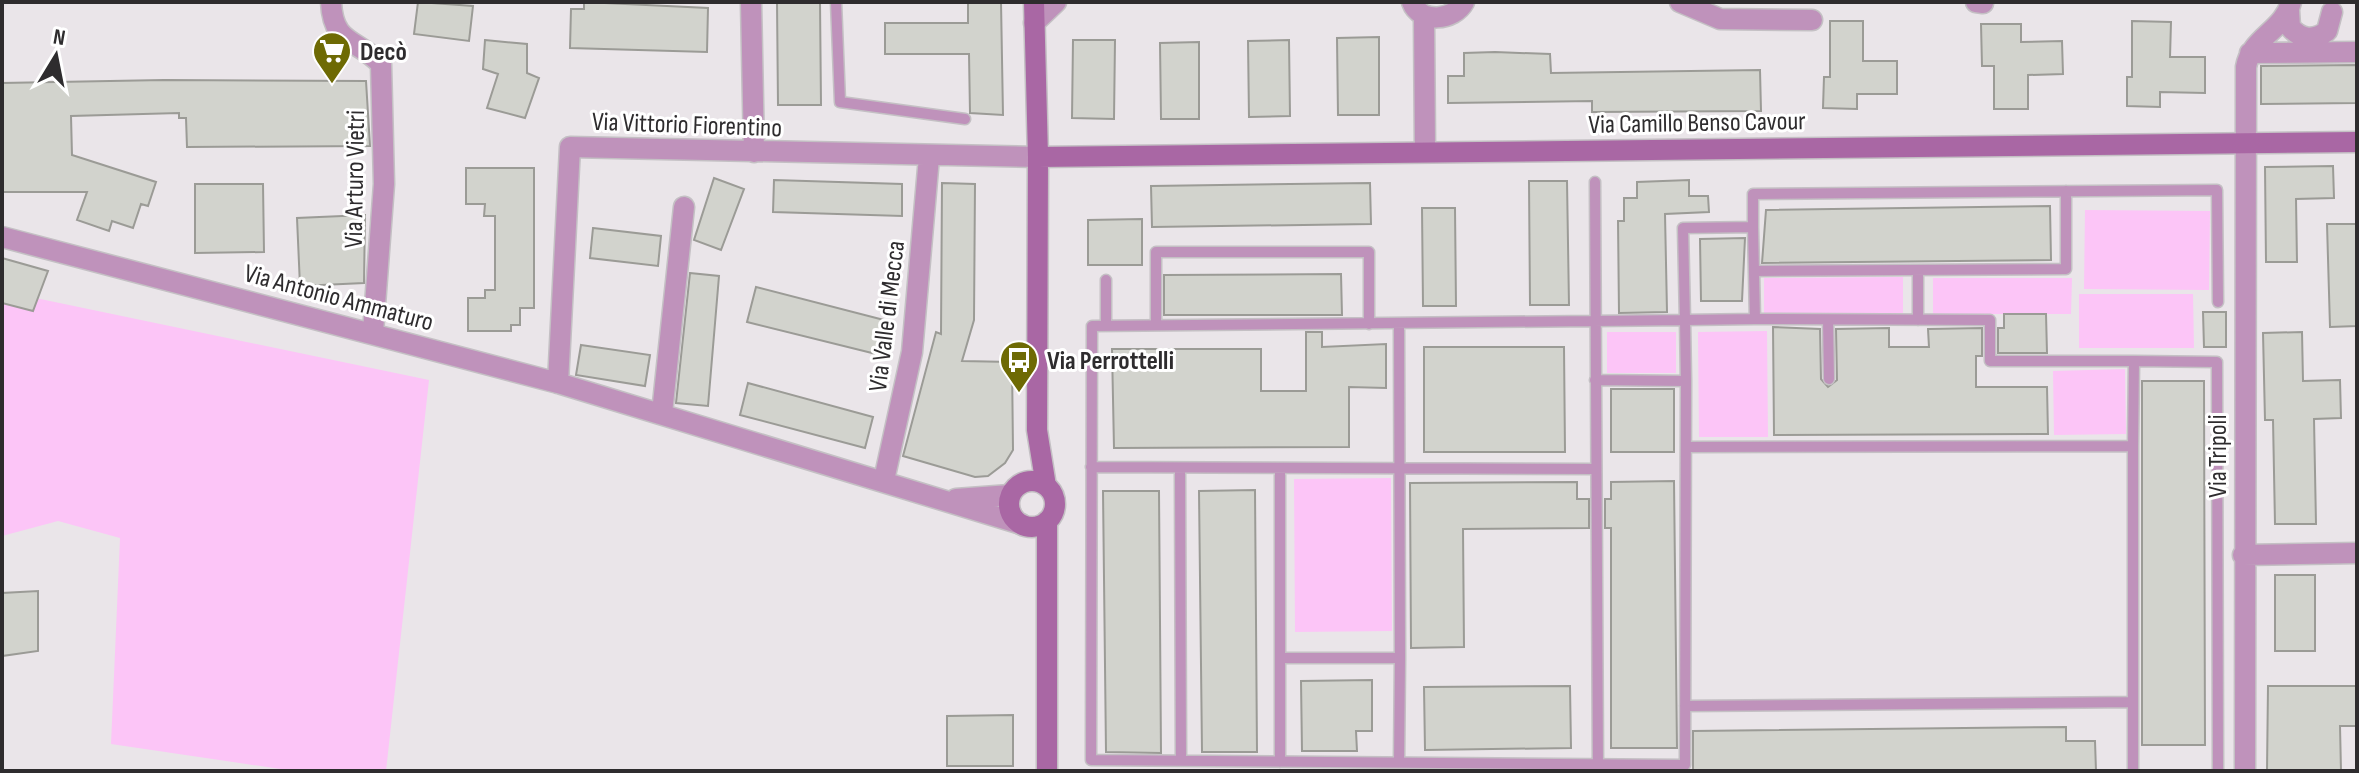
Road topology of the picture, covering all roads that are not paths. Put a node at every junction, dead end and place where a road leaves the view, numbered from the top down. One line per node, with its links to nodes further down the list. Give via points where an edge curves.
1 (331, 2): 43 (street, Via Arturo Vietri, via 332,24 340,35 381,64 384,184)
2 (751, 2): 21 (street)
3 (836, 2): 18 (lane, via 840,102)
4 (1034, 2): 14 (street)
5 (1056, 2): 14 (street)
6 (1464, 2): 12 (street, via 1445,17)
7 (1680, 2): 13 (street, via 1720,19)
8 (1976, 2): 9 (street)
9 (1983, 3)
10 (2290, 6): 11 (street, via 2290,27 2305,38 2327,31); 17 (street)
11 (2330, 7): 15 (street)
12 (1418, 9): 22 (street)
13 (1812, 20)
14 (1034, 23): 24 (street)
15 (2357, 44)
16 (2357, 52): 17 (street)
17 (2250, 53): 19 (street, Via Tripoli)
18 (965, 119)
19 (2245, 142): 20 (street, Via Camillo Benso Cavour); 22 (street, Via Camillo Benso Cavour); 62 (street, Via Tripoli)
20 (2357, 142)
21 (754, 152): 23 (street, Via Vittorio Fiorentino); 48 (street, Via Vittorio Fiorentino, via 570,147)
22 (1425, 152): 24 (street, Via Camillo Benso Cavour)
23 (929, 157): 24 (street, Via Vittorio Fiorentino); 57 (street, Via Valle di Mecca, via 912,352)
24 (1038, 157): 58 (street, via 1037,430)
25 (1595, 182): 38 (lane)
26 (2066, 191): 28 (lane, via 1753,194); 30 (lane, via 2066,269); 33 (lane, via 2217,190)
27 (684, 207): 49 (street)
28 (1753, 227): 31 (lane); 35 (lane, via 1683,228)
29 (2, 237): 43 (street, Via Antonio Ammaturo)
30 (1918, 270): 31 (lane); 37 (lane)
31 (1754, 271): 34 (lane)
32 (1106, 280): 42 (lane)
33 (2218, 302)
34 (1755, 319): 35 (lane); 36 (lane)
35 (1685, 320): 38 (lane); 47 (lane)
36 (1828, 320): 37 (lane); 45 (lane)
37 (1918, 320): 44 (lane, via 1990,320 1990,361)
38 (1595, 322): 40 (lane); 46 (lane)
39 (1369, 324): 40 (lane); 41 (lane); 41 (lane, via 1369,252 1156,252)
40 (1399, 324): 55 (lane)
41 (1156, 325): 42 (lane)
42 (1106, 326): 52 (lane, via 1092,326)
43 (373, 332): 48 (street, Via Antonio Ammaturo)
44 (2134, 361): 50 (lane); 73 (lane, via 2217,362)
45 (1829, 379)
46 (1595, 380): 47 (lane); 56 (lane)
47 (1686, 381): 51 (lane)
48 (558, 383): 49 (street, Via Antonio Ammaturo)
49 (662, 413): 57 (street, Via Antonio Ammaturo)
50 (2133, 446): 51 (lane); 65 (lane)
51 (1686, 447): 66 (lane)
52 (1091, 467): 53 (lane); 67 (lane, via 1091,760)
53 (1180, 468): 54 (lane); 67 (lane)
54 (1280, 468): 55 (lane); 63 (lane)
55 (1400, 468): 56 (lane); 64 (lane)
56 (1596, 469): 70 (lane)
57 (884, 480): 59 (street, Via Antonio Ammaturo)
58 (1027, 488): 59 (street); 60 (street, via 1010,511); 60 (street, via 1054,502)
59 (948, 500): 60 (street, Via Antonio Ammaturo)
60 (1032, 524): 71 (street, via 1048,561)
61 (2357, 553): 62 (street)
62 (2243, 555): 74 (street, Via Tripoli)
63 (1280, 658): 64 (lane); 68 (lane)
64 (1400, 658): 69 (lane)
65 (2133, 702): 66 (lane); 72 (lane)
66 (1685, 706): 70 (lane, via 1685,765)
67 (1181, 761): 68 (lane)
68 (1280, 762): 69 (lane)
69 (1399, 763): 70 (lane)
70 (1598, 768)
71 (1047, 771)
72 (2133, 771)
73 (2218, 771)
74 (2245, 771)

